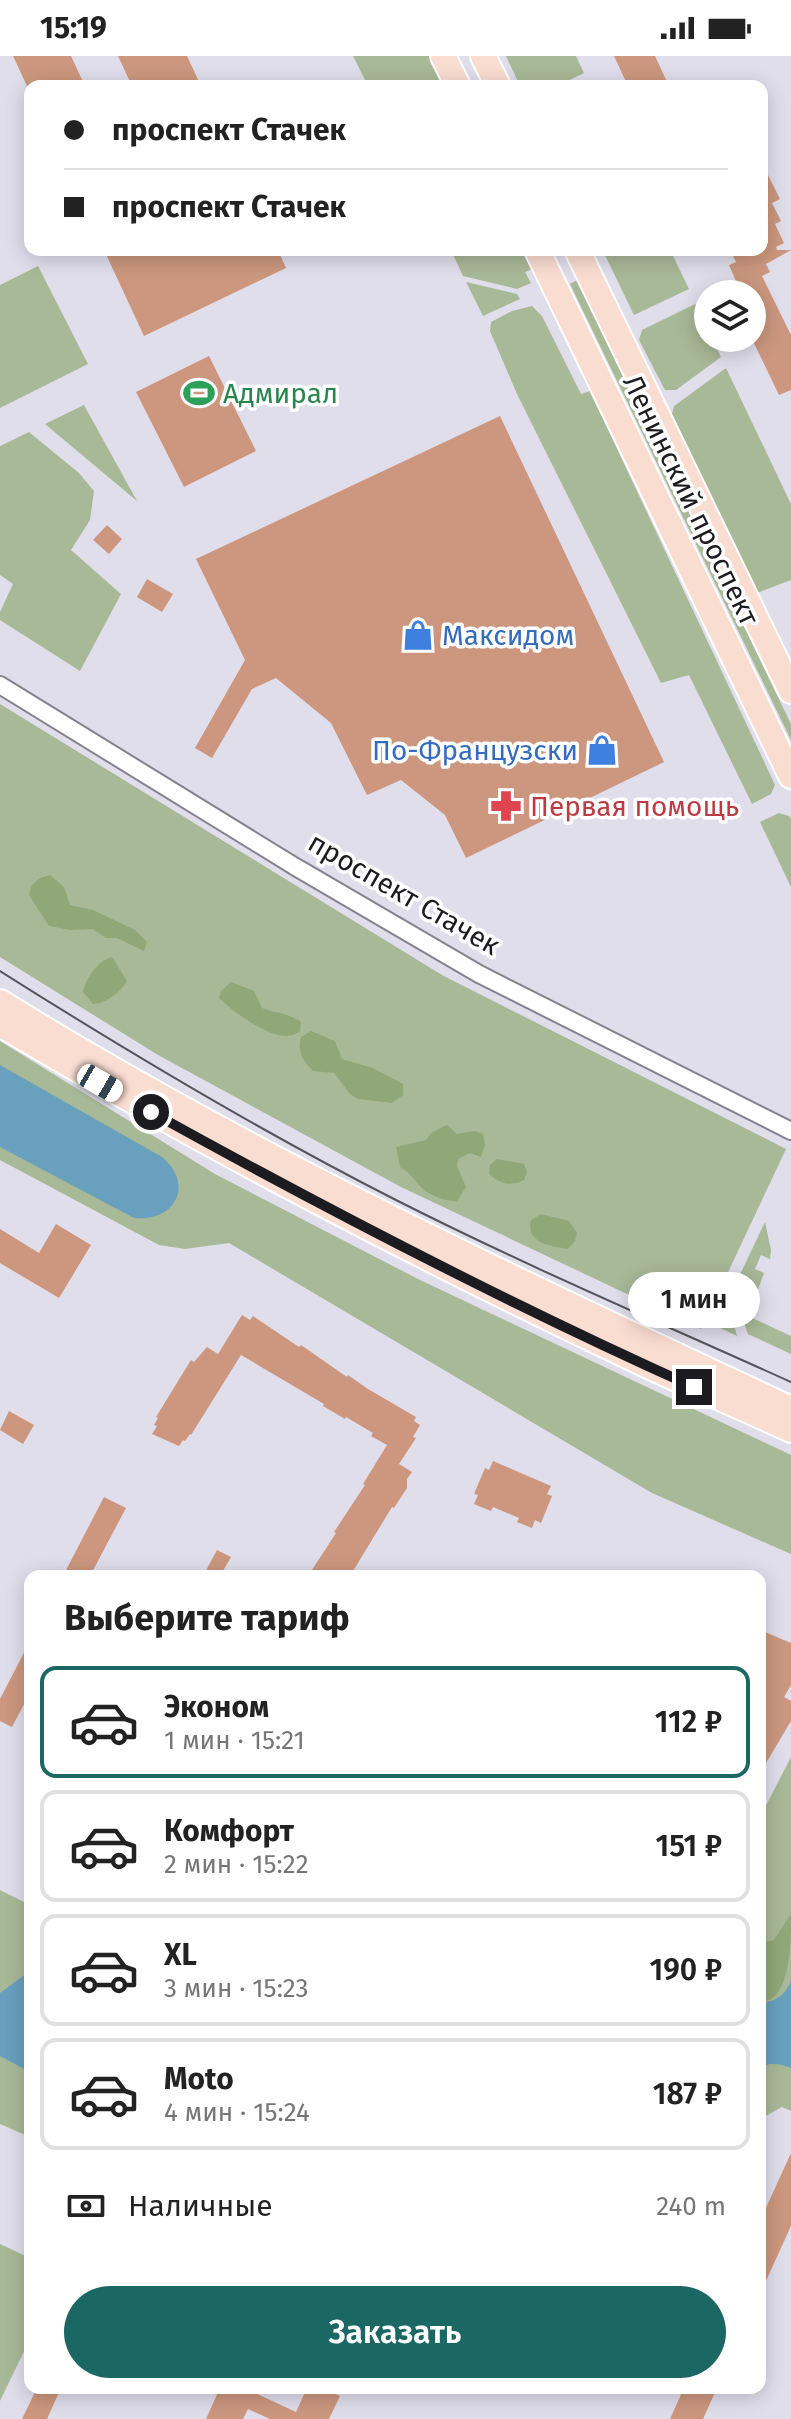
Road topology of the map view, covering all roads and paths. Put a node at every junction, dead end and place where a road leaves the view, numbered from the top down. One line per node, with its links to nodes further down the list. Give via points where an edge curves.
1 (443, 56): 3 (main road)
2 (483, 56): 4 (main road)
3 (455, 80)
4 (495, 80)
5 (540, 256): 9 (main road, Ленинский проспект)
6 (580, 256): 8 (main road, Ленинский проспект)
7 (0, 685): 12 (street, проспект Стачек, via 479,974)
8 (791, 691)
9 (791, 776)
10 (0, 1002): 13 (main road, via 345,1197)
11 (0, 1024): 14 (main road, via 369,1229 645,1365)
12 (791, 1131)
13 (791, 1409)
14 (791, 1430)

